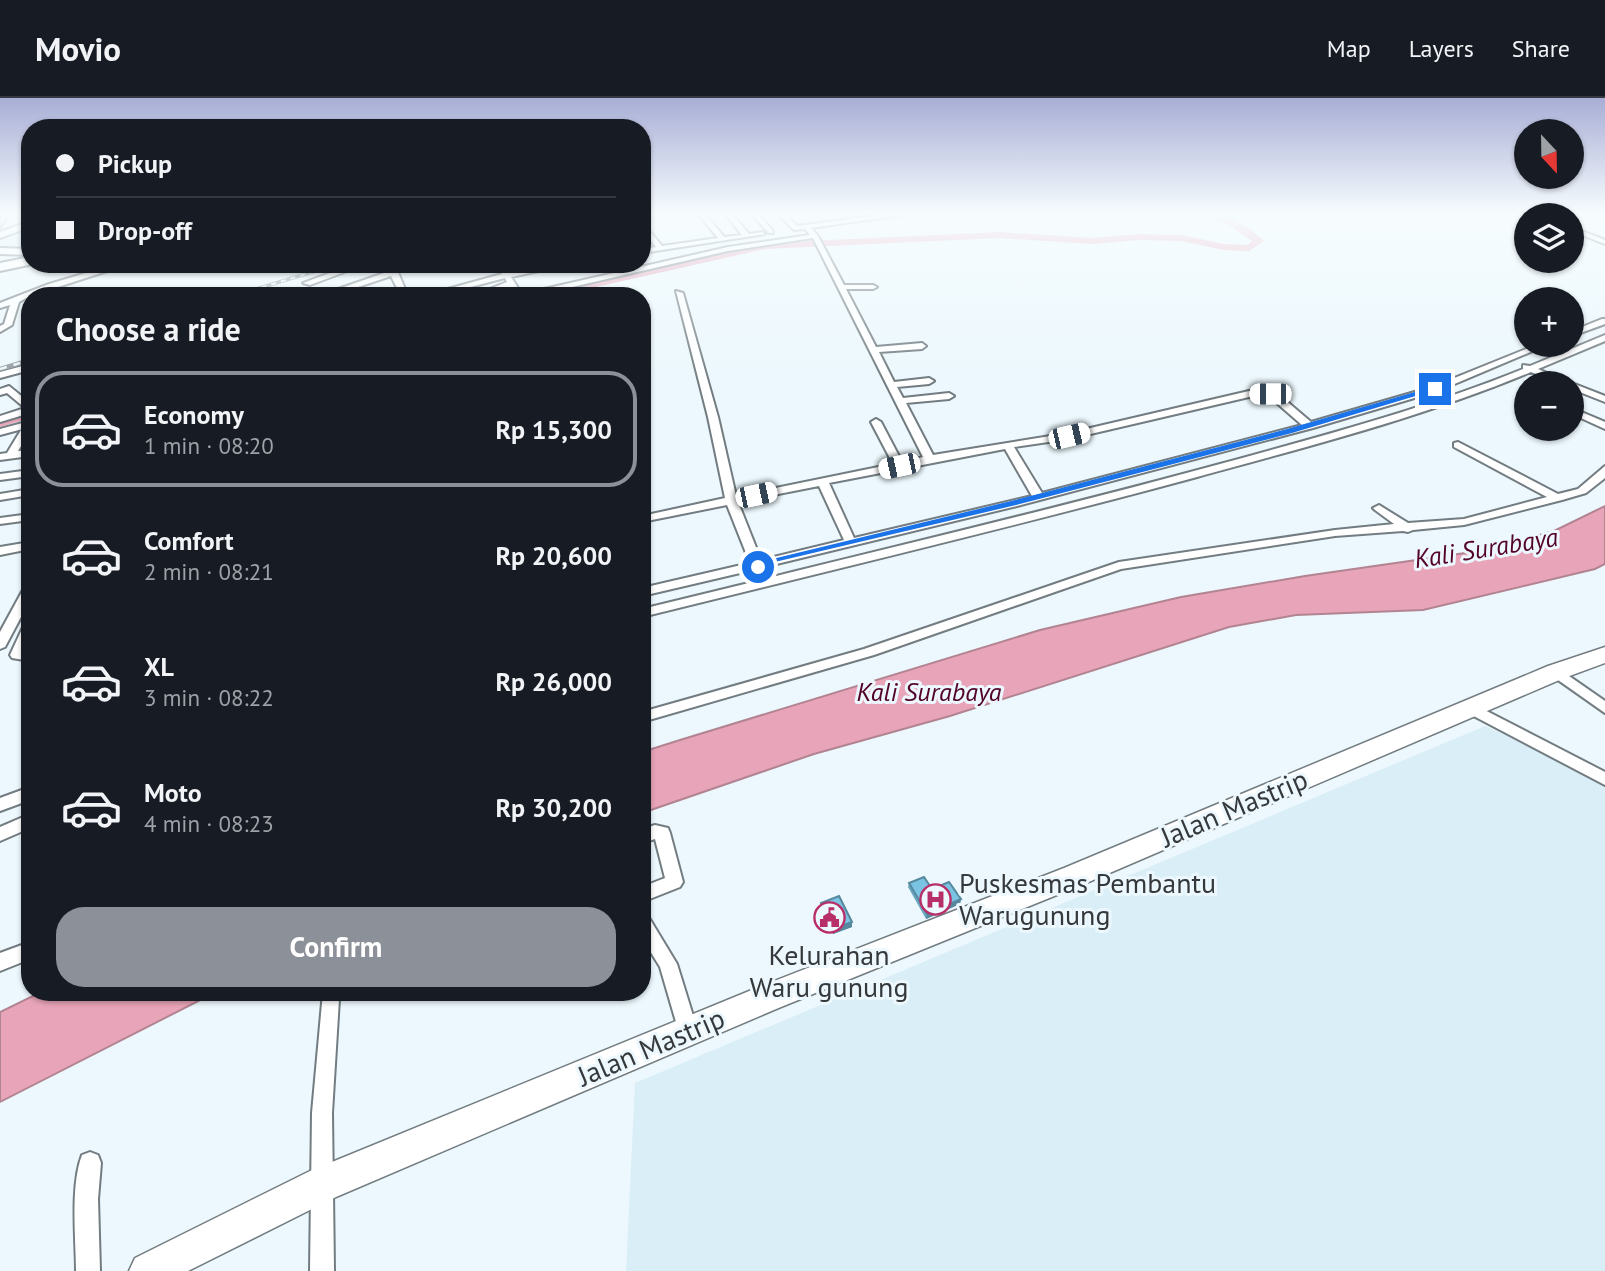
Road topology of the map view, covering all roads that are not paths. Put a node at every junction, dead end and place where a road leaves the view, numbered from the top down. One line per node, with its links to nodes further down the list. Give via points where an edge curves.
1 (832, 270): 20 (street)
2 (95, 273): 12 (street)
3 (336, 273): 13 (street, via 307,283)
4 (381, 273): 14 (street)
5 (504, 273): 10 (street)
6 (525, 273): 10 (street)
7 (532, 273): 18 (street)
8 (571, 273): 11 (street)
9 (603, 273): 11 (street)
10 (508, 280): 15 (street); 16 (street); 17 (street)
11 (578, 282): 19 (street)
12 (49, 287)
13 (313, 287)
14 (346, 287)
15 (467, 287)
16 (494, 287)
17 (514, 287)
18 (549, 287)
19 (559, 287)
20 (840, 287): 21 (street); 30 (street)
21 (873, 287)
22 (679, 293): 74 (street)
23 (21, 299): 24 (street)
24 (15, 302): 25 (street); 27 (street, via 7,326)
25 (0, 306)
26 (1605, 321): 28 (street)
27 (0, 329)
28 (1584, 330)
29 (922, 346): 30 (street)
30 (873, 350): 40 (street)
31 (1515, 357): 33 (street)
32 (1552, 357): 34 (street)
33 (1508, 360): 34 (street); 48 (street)
34 (1529, 368): 36 (street); 53 (street, via 1467,395)
35 (21, 369): 37 (street)
36 (1536, 371)
37 (0, 375)
38 (929, 381): 40 (street)
39 (0, 382): 41 (street)
40 (891, 386): 45 (street)
41 (5, 391): 46 (street)
42 (1584, 391): 44 (street)
43 (948, 396): 45 (street)
44 (1605, 400)
45 (899, 401): 62 (street)
46 (21, 403)
47 (21, 412): 50 (street)
48 (1350, 416): 52 (street); 53 (street)
49 (1584, 416): 54 (street)
50 (0, 419)
51 (876, 422): 63 (street)
52 (1309, 426): 58 (street, via 1274,395 1249,394 1069,436); 60 (street)
53 (1366, 426): 64 (street)
54 (1605, 426)
55 (21, 429): 56 (street)
56 (0, 432)
57 (21, 436): 61 (street)
58 (1008, 445): 62 (street); 72 (street)
59 (1458, 445): 73 (street)
60 (1203, 455): 64 (street); 69 (street)
61 (5, 456)
62 (930, 460): 63 (street)
63 (899, 466): 68 (street)
64 (1219, 467): 75 (street)
65 (1605, 469): 73 (street, via 1582,491)
66 (21, 474): 67 (street)
67 (0, 477)
68 (822, 481): 74 (street); 85 (street)
69 (1081, 487): 72 (street); 75 (street)
70 (21, 493): 71 (street)
71 (0, 496)
72 (1038, 496): 76 (street)
73 (1558, 498): 83 (street, via 1464,522)
74 (732, 500): 78 (street); 88 (street)
75 (1095, 500): 80 (street)
76 (1014, 505): 80 (street); 82 (street)
77 (1378, 508): 83 (street)
78 (651, 517)
79 (21, 518): 81 (street)
80 (1024, 518): 84 (street)
81 (0, 522)
82 (933, 524): 84 (street); 85 (street)
83 (1408, 529): 97 (street, via 1335,533 1119,566 869,652)
84 (943, 538): 88 (street)
85 (850, 541): 88 (street)
86 (21, 547): 87 (street)
87 (0, 551)
88 (761, 573): 89 (street); 91 (street)
89 (651, 591)
90 (21, 604): 92 (street)
91 (651, 610)
92 (0, 644)
93 (1605, 655): 94 (main road, Jalan Mastrip)
94 (1556, 672): 95 (main road, Jalan Mastrip); 96 (street)
95 (1471, 708): 98 (street); 109 (main road, Jalan Mastrip)
96 (1605, 708)
97 (651, 714)
98 (1605, 779)
99 (21, 797): 100 (street)
100 (0, 806)
101 (21, 825): 103 (street)
102 (651, 833): 104 (street, via 662,834 674,882)
103 (0, 834)
104 (651, 891)
105 (651, 937): 109 (street, via 668,964)
106 (21, 954): 107 (street)
107 (0, 962)
108 (330, 1001): 111 (street)
109 (688, 1032): 111 (main road, Jalan Mastrip)
110 (90, 1163): 112 (street)
111 (323, 1184): 113 (main road, Jalan Mastrip); 114 (street)
112 (88, 1271)
113 (148, 1271)
114 (322, 1271)

